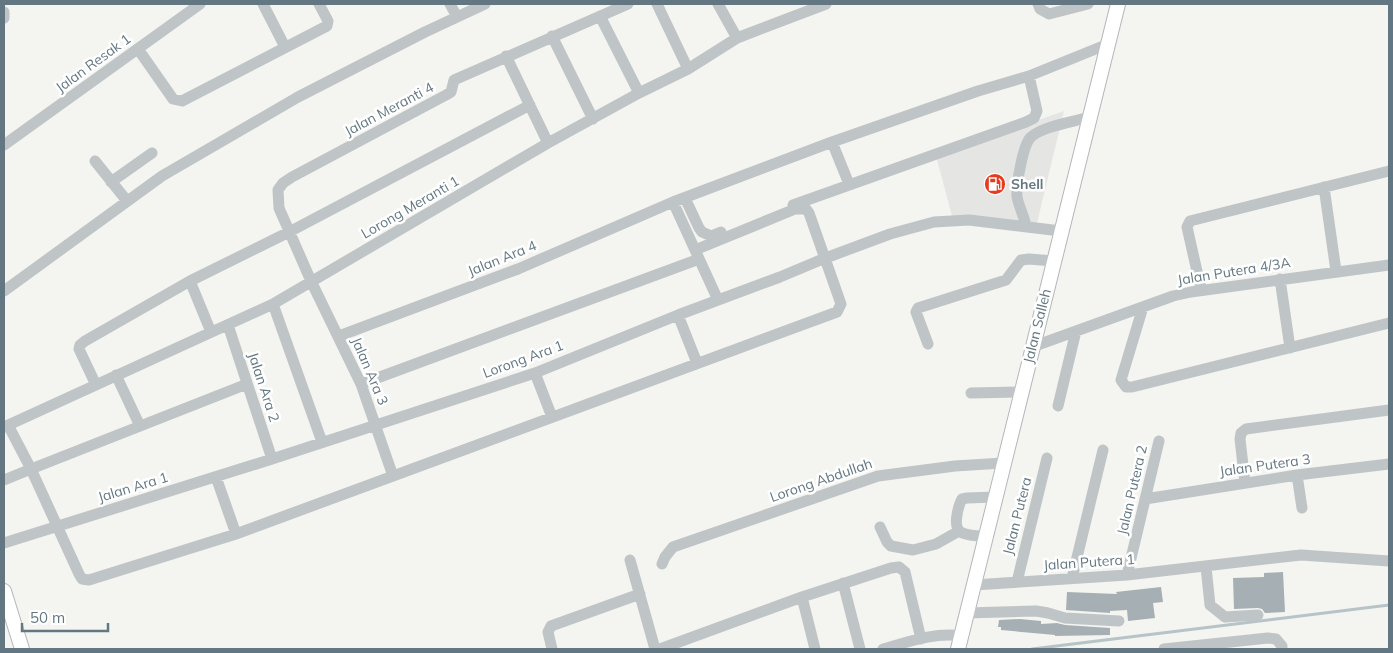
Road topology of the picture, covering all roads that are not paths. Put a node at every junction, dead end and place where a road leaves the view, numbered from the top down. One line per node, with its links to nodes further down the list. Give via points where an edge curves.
1 (200, 4): 21 (street, Jalan Resak 1)
2 (263, 4): 20 (street)
3 (319, 4): 20 (street, via 328,21 326,26)
4 (450, 4): 15 (street)
5 (486, 4): 15 (street)
6 (628, 4): 14 (street, Jalan Meranti 4)
7 (657, 4): 23 (street)
8 (718, 4): 18 (street)
9 (826, 4): 18 (street, Lorong Meranti 1)
10 (1038, 4): 11 (street, via 1040,10 1053,14)
11 (1088, 4)
12 (1118, 4): 19 (main road, Jalan Salleh)
13 (4, 12): 16 (street)
14 (600, 16): 17 (street, Jalan Meranti 4); 25 (street)
15 (457, 17): 39 (street, via 298,97 162,176)
16 (4, 18)
17 (552, 36): 22 (street, Jalan Meranti 4); 28 (street)
18 (736, 38): 23 (street, Lorong Meranti 1)
19 (1108, 44): 24 (street, Jalan Ara 4); 27 (main road, Jalan Salleh)
20 (285, 47): 21 (street, via 178,102)
21 (138, 48): 31 (street, Jalan Resak 1)
22 (506, 56): 26 (street); 43 (street, Jalan Meranti 4, via 454,80 451,92 446,95 283,182 277,199)
23 (688, 69): 25 (street, Lorong Meranti 1)
24 (1029, 76): 29 (street, Jalan Ara 4); 36 (street, via 1037,111 1034,118)
25 (639, 93): 28 (street, Lorong Meranti 1)
26 (530, 105): 30 (street); 43 (street)
27 (1090, 117): 41 (street, via 1044,130 1030,138 1017,187); 42 (main road, Jalan Salleh)
28 (592, 119): 30 (street, Lorong Meranti 1)
29 (832, 142): 36 (street); 38 (street, Jalan Ara 4)
30 (548, 144): 51 (street, Lorong Meranti 1)
31 (4, 145)
32 (152, 153): 35 (street)
33 (95, 161): 35 (street)
34 (1389, 171): 37 (street)
35 (111, 182): 39 (street)
36 (849, 184): 38 (street, via 711,236 699,228)
37 (1324, 187): 48 (street); 52 (street, via 1190,221 1187,227)
38 (685, 198): 40 (street, Jalan Ara 4)
39 (127, 202): 53 (street)
40 (673, 202): 44 (street); 62 (street, Jalan Ara 4, via 518,269)
41 (1026, 226): 42 (street, Lorong Ara 1); 45 (street, Lorong Ara 1, via 969,220 934,222)
42 (1061, 231): 46 (main road, Jalan Salleh)
43 (289, 232): 50 (street); 51 (street, Jalan Meranti 4)
44 (697, 254): 45 (street, via 801,207 809,213); 54 (street); 70 (street)
45 (824, 258): 54 (street, Lorong Ara 1); 66 (street, via 841,304 837,312)
46 (1054, 261): 63 (street, via 1021,260 1006,280 918,308 916,312); 64 (main road, Jalan Salleh)
47 (1389, 265): 48 (street, Jalan Putera 4/3A)
48 (1336, 271): 49 (street, Jalan Putera 4/3A)
49 (1280, 279): 52 (street, Jalan Putera 4/3A); 65 (street)
50 (190, 281): 61 (street); 71 (street, via 80,345)
51 (311, 281): 55 (street, Lorong Meranti 1); 62 (street, Jalan Ara 3)
52 (1201, 289): 56 (street, Jalan Putera 4/3A)
53 (4, 291)
54 (718, 300): 57 (street, Lorong Ara 1)
55 (273, 304): 59 (street, Lorong Meranti 1); 81 (street)
56 (1144, 307): 60 (street, Jalan Putera 4/3A); 65 (street, via 1121,380 1126,387)
57 (678, 315): 66 (street); 67 (street, Lorong Ara 1)
58 (1389, 323): 65 (street)
59 (228, 325): 61 (street, Lorong Meranti 1); 69 (street, Jalan Ara 2)
60 (1076, 331): 64 (street, Jalan Putera 4/3A); 74 (street)
61 (211, 332): 68 (street, Lorong Meranti 1)
62 (339, 336): 70 (street, Jalan Ara 3)
63 (928, 344)
64 (1032, 348): 72 (main road, Jalan Salleh)
65 (1290, 348)
66 (697, 363): 76 (street)
67 (535, 373): 76 (street); 77 (street, Lorong Ara 1)
68 (116, 376): 71 (street, Lorong Meranti 1); 79 (street)
69 (247, 384): 79 (street); 84 (street, Jalan Ara 2)
70 (361, 384): 77 (street, Jalan Ara 3)
71 (96, 385): 78 (street, Lorong Meranti 1)
72 (1021, 392): 73 (street); 85 (main road, Jalan Salleh)
73 (971, 393)
74 (1058, 406)
75 (1389, 410): 92 (street, via 1246,429 1240,439)
76 (552, 417): 90 (street)
77 (376, 424): 81 (street, Lorong Ara 1); 90 (street, Jalan Ara 3)
78 (6, 426): 87 (street)
79 (140, 426): 87 (street)
80 (1158, 441): 94 (street, Jalan Putera 2)
81 (322, 442): 84 (street, Lorong Ara 1)
82 (1103, 450): 107 (street)
83 (1047, 458): 108 (street, Jalan Putera)
84 (272, 459): 89 (street, Jalan Ara 1)
85 (1004, 463): 93 (main road, Jalan Salleh); 104 (street, Lorong Abdullah, via 878,476 673,547)
86 (1389, 464): 88 (street, Jalan Putera 3)
87 (30, 469): 91 (street); 97 (street)
88 (1297, 475): 92 (street, Jalan Putera 3); 95 (street)
89 (216, 476): 97 (street, Jalan Ara 1); 99 (street)
90 (393, 476): 99 (street)
91 (4, 480)
92 (1245, 483): 94 (street, Jalan Putera 3)
93 (995, 497): 98 (street, via 962,499 956,524); 100 (main road, Jalan Salleh)
94 (1145, 499): 106 (street, Jalan Putera 2)
95 (1302, 508)
96 (880, 526): 98 (street, via 891,546 913,550 936,544)
97 (56, 527): 99 (street, via 79,574 86,580); 101 (street, Jalan Ara 1)
98 (959, 531): 100 (street)
99 (236, 534)
100 (986, 537): 110 (main road, Jalan Salleh)
101 (4, 543)
102 (630, 560): 112 (street)
103 (1389, 561): 105 (street, Jalan Putera 1, via 1301,555)
104 (662, 564)
105 (1206, 567): 106 (street, Jalan Putera 1); 116 (street, via 1210,605 1225,617)
106 (1127, 575): 107 (street, Jalan Putera 1)
107 (1072, 578): 108 (street, Jalan Putera 1)
108 (1017, 582): 110 (street, Jalan Putera 1)
109 (843, 583): 113 (street); 118 (street, via 899,567 905,572); 125 (street)
110 (974, 585): 115 (main road, Jalan Salleh)
111 (4, 591): 114 (main road)
112 (640, 594): 121 (street, via 551,626 548,632); 122 (street)
113 (802, 596): 123 (street); 124 (street)
114 (6, 606): 120 (main road)
115 (967, 613): 117 (street, via 1036,611 1064,618); 119 (main road, Jalan Salleh)
116 (1258, 614)
117 (1119, 621)
118 (921, 639): 119 (street, via 945,634); 126 (street)
119 (960, 643)
120 (22, 649)
121 (552, 649)
122 (655, 649)
123 (660, 649)
124 (815, 649)
125 (860, 649)
126 (882, 649)
127 (1164, 649): 128 (street, via 1268,638 1276,639)
128 (1282, 649)

